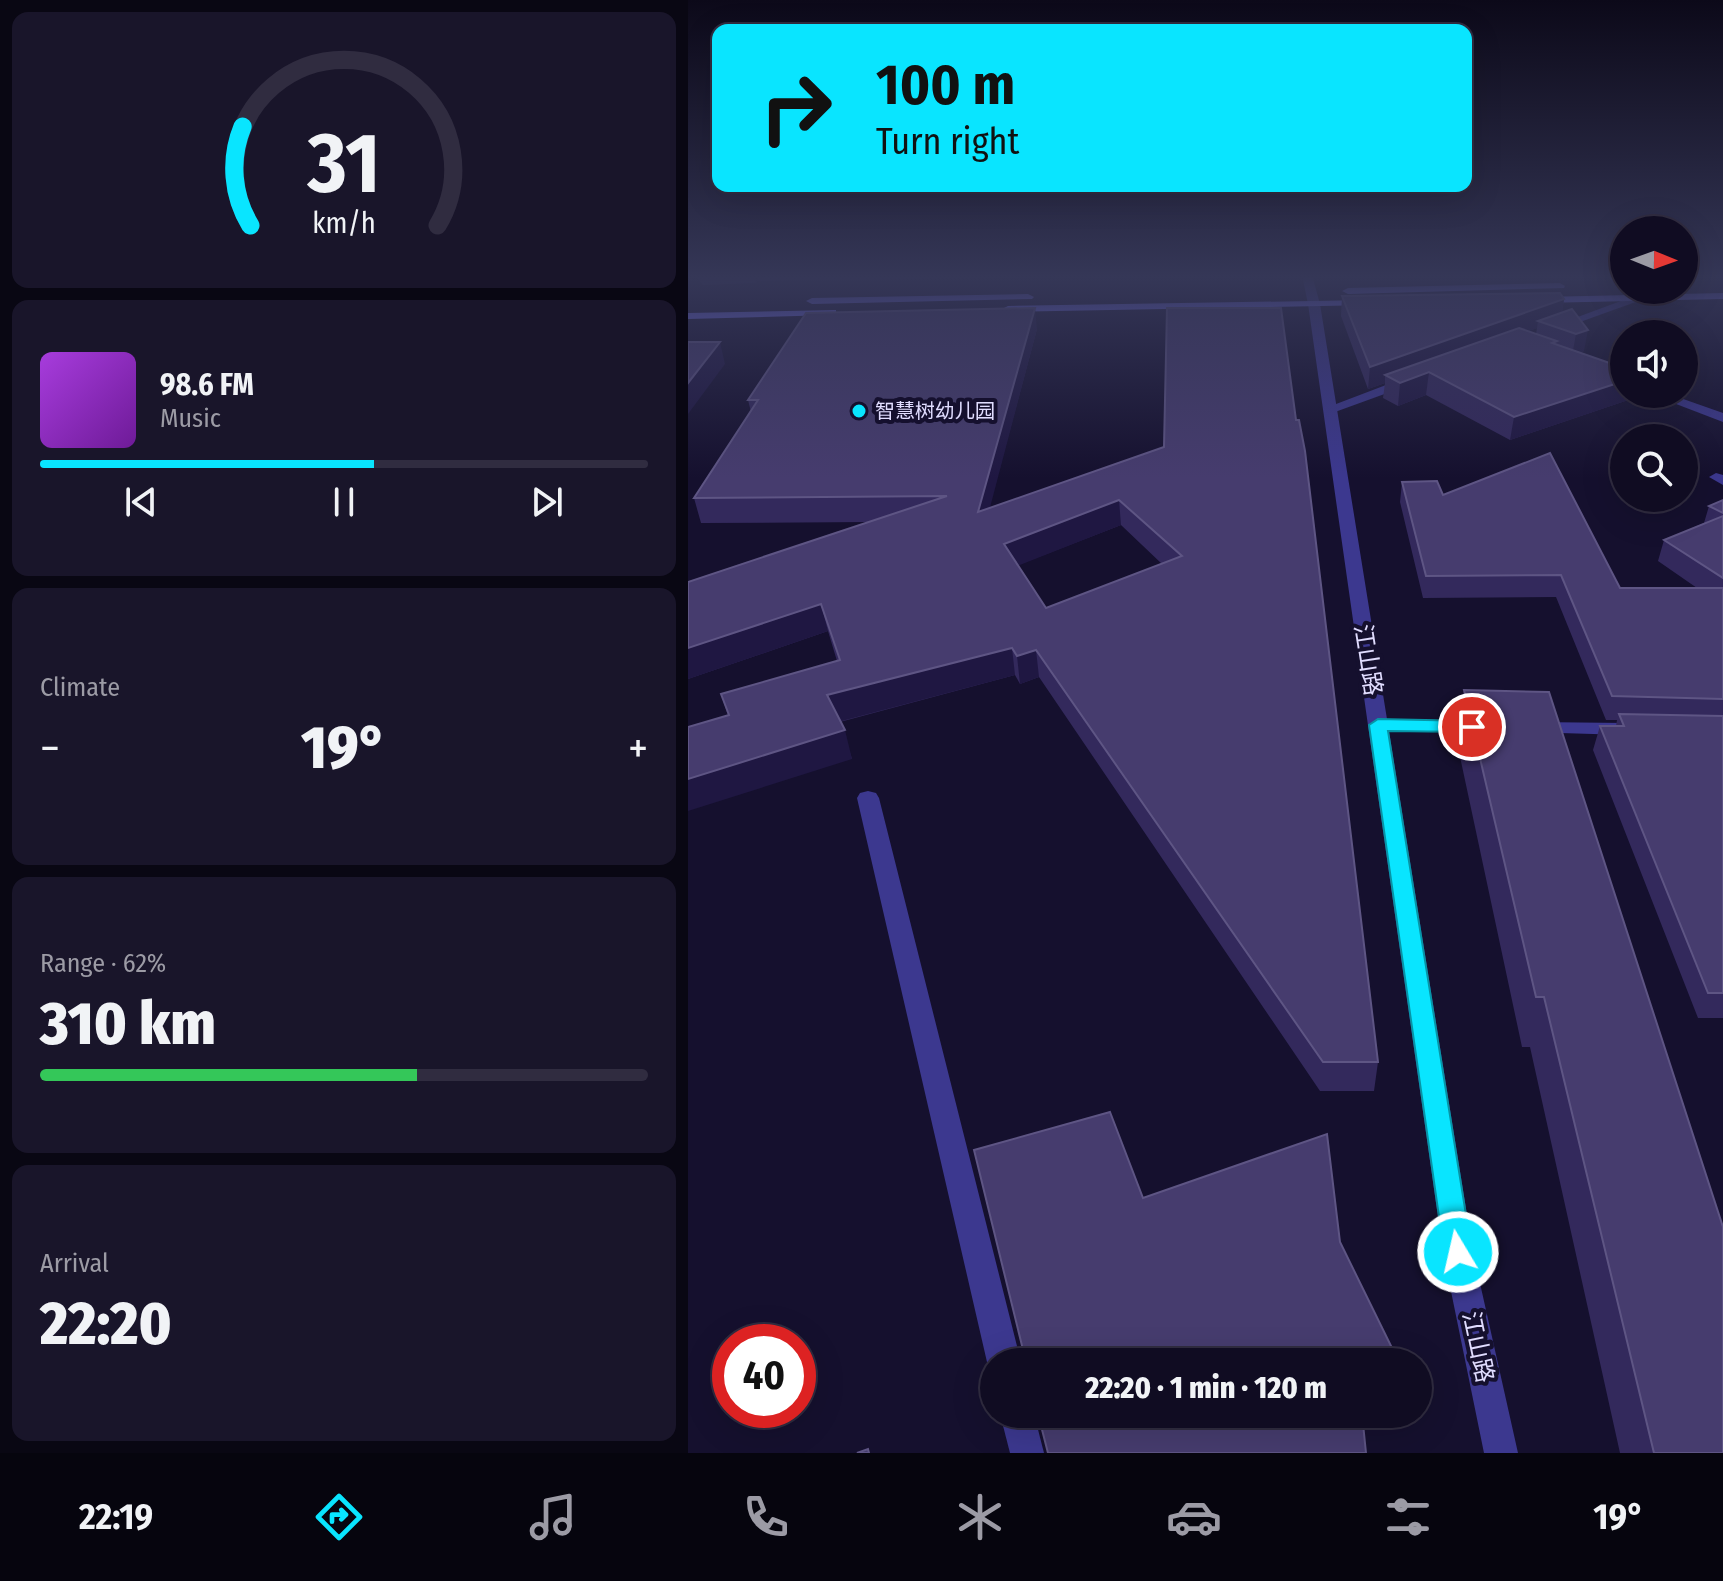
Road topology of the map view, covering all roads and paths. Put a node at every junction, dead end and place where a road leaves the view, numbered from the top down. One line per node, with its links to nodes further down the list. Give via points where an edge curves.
1 (1319, 343): 4 (street, 江山路)
2 (1415, 378): 4 (street)
3 (1696, 408): 5 (street)
4 (1330, 409): 6 (street, 江山路)
5 (1723, 418)
6 (1378, 725): 7 (street); 12 (street, 江山路, via 1458,1252)
7 (1645, 730)
8 (868, 798): 9 (street)
9 (1001, 1348)
10 (1021, 1428): 11 (street)
11 (1027, 1453)
12 (1501, 1453)

